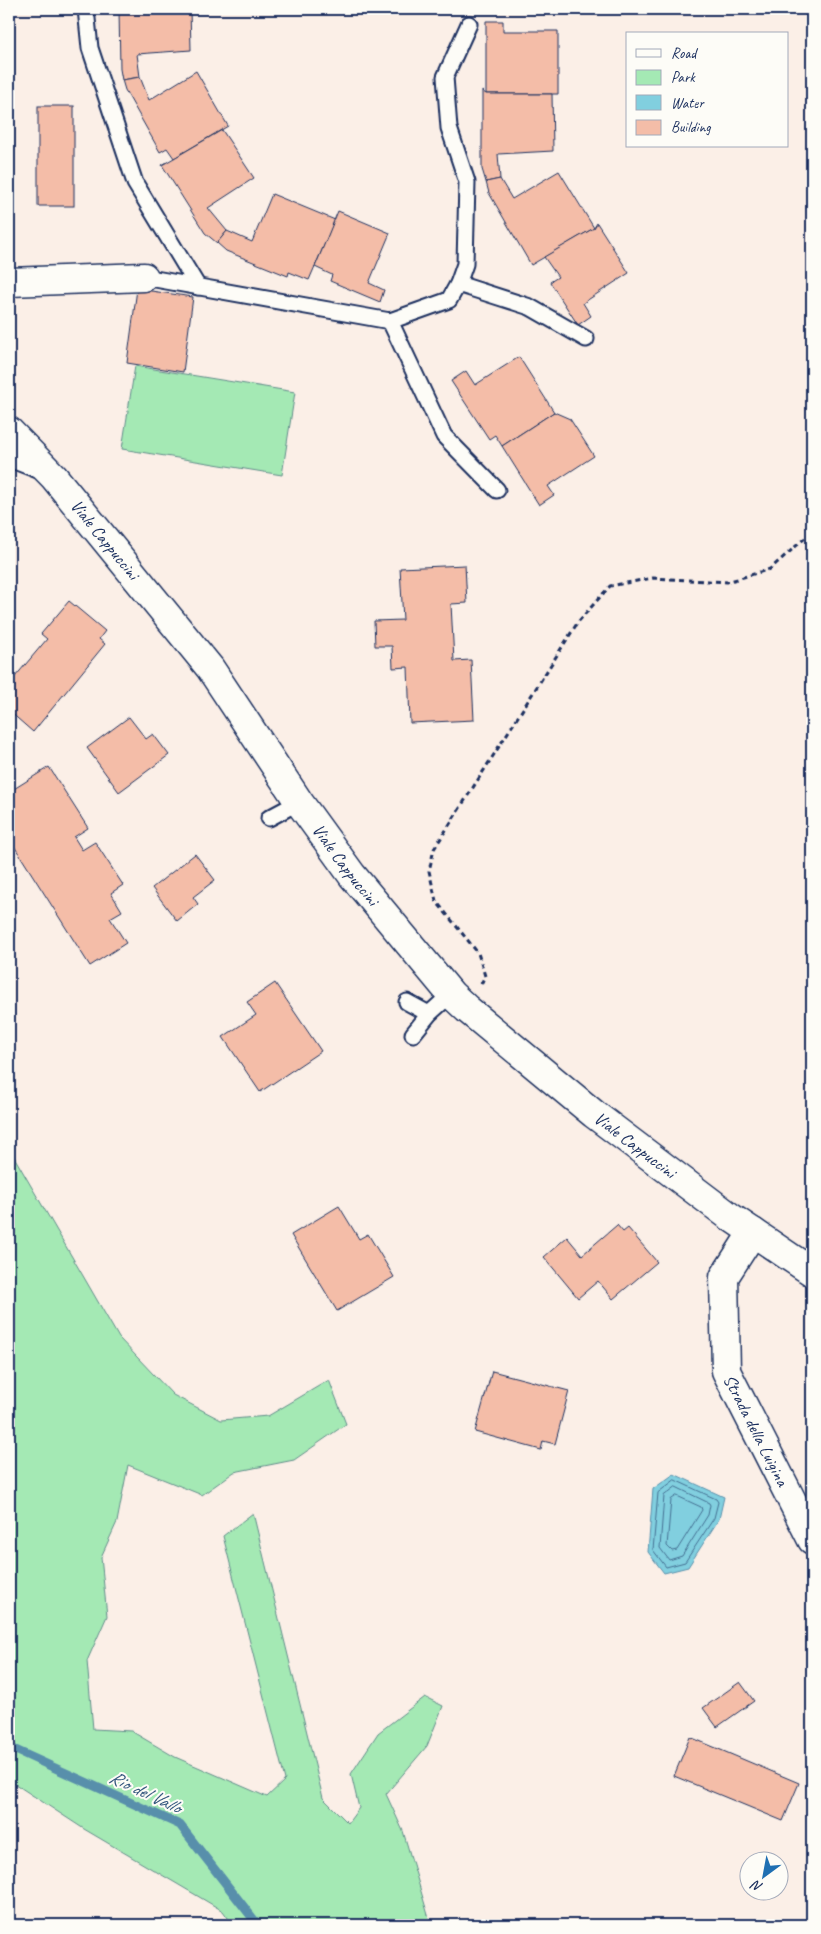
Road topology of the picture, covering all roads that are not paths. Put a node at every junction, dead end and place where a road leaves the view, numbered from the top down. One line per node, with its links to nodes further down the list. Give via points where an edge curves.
1 (86, 9): 6 (lane, via 90,48 135,183)
2 (469, 24): 5 (lane, via 446,77 449,128 466,182 466,264)
3 (144, 277): 4 (main road); 6 (lane)
4 (9, 282)
5 (458, 284): 7 (lane, via 449,300); 8 (lane, via 530,307)
6 (198, 287): 7 (lane)
7 (390, 322): 12 (lane, via 444,436)
8 (586, 339)
9 (9, 431): 11 (main road, Viale Cappuccini)
10 (9, 458): 11 (lane)
11 (54, 477): 13 (main road, Viale Cappuccini, via 210,668)
12 (496, 490)
13 (299, 802): 14 (lane); 16 (main road, Viale Cappuccini, via 352,875)
14 (269, 818)
15 (407, 1002): 17 (lane)
16 (459, 1002): 17 (lane); 19 (main road, Viale Cappuccini, via 594,1114)
17 (430, 1014): 18 (lane)
18 (413, 1034)
19 (753, 1232): 20 (main road, Viale Cappuccini); 21 (main road, Strada della Luigina, via 724,1277 726,1371)
20 (812, 1272)
21 (812, 1540)

